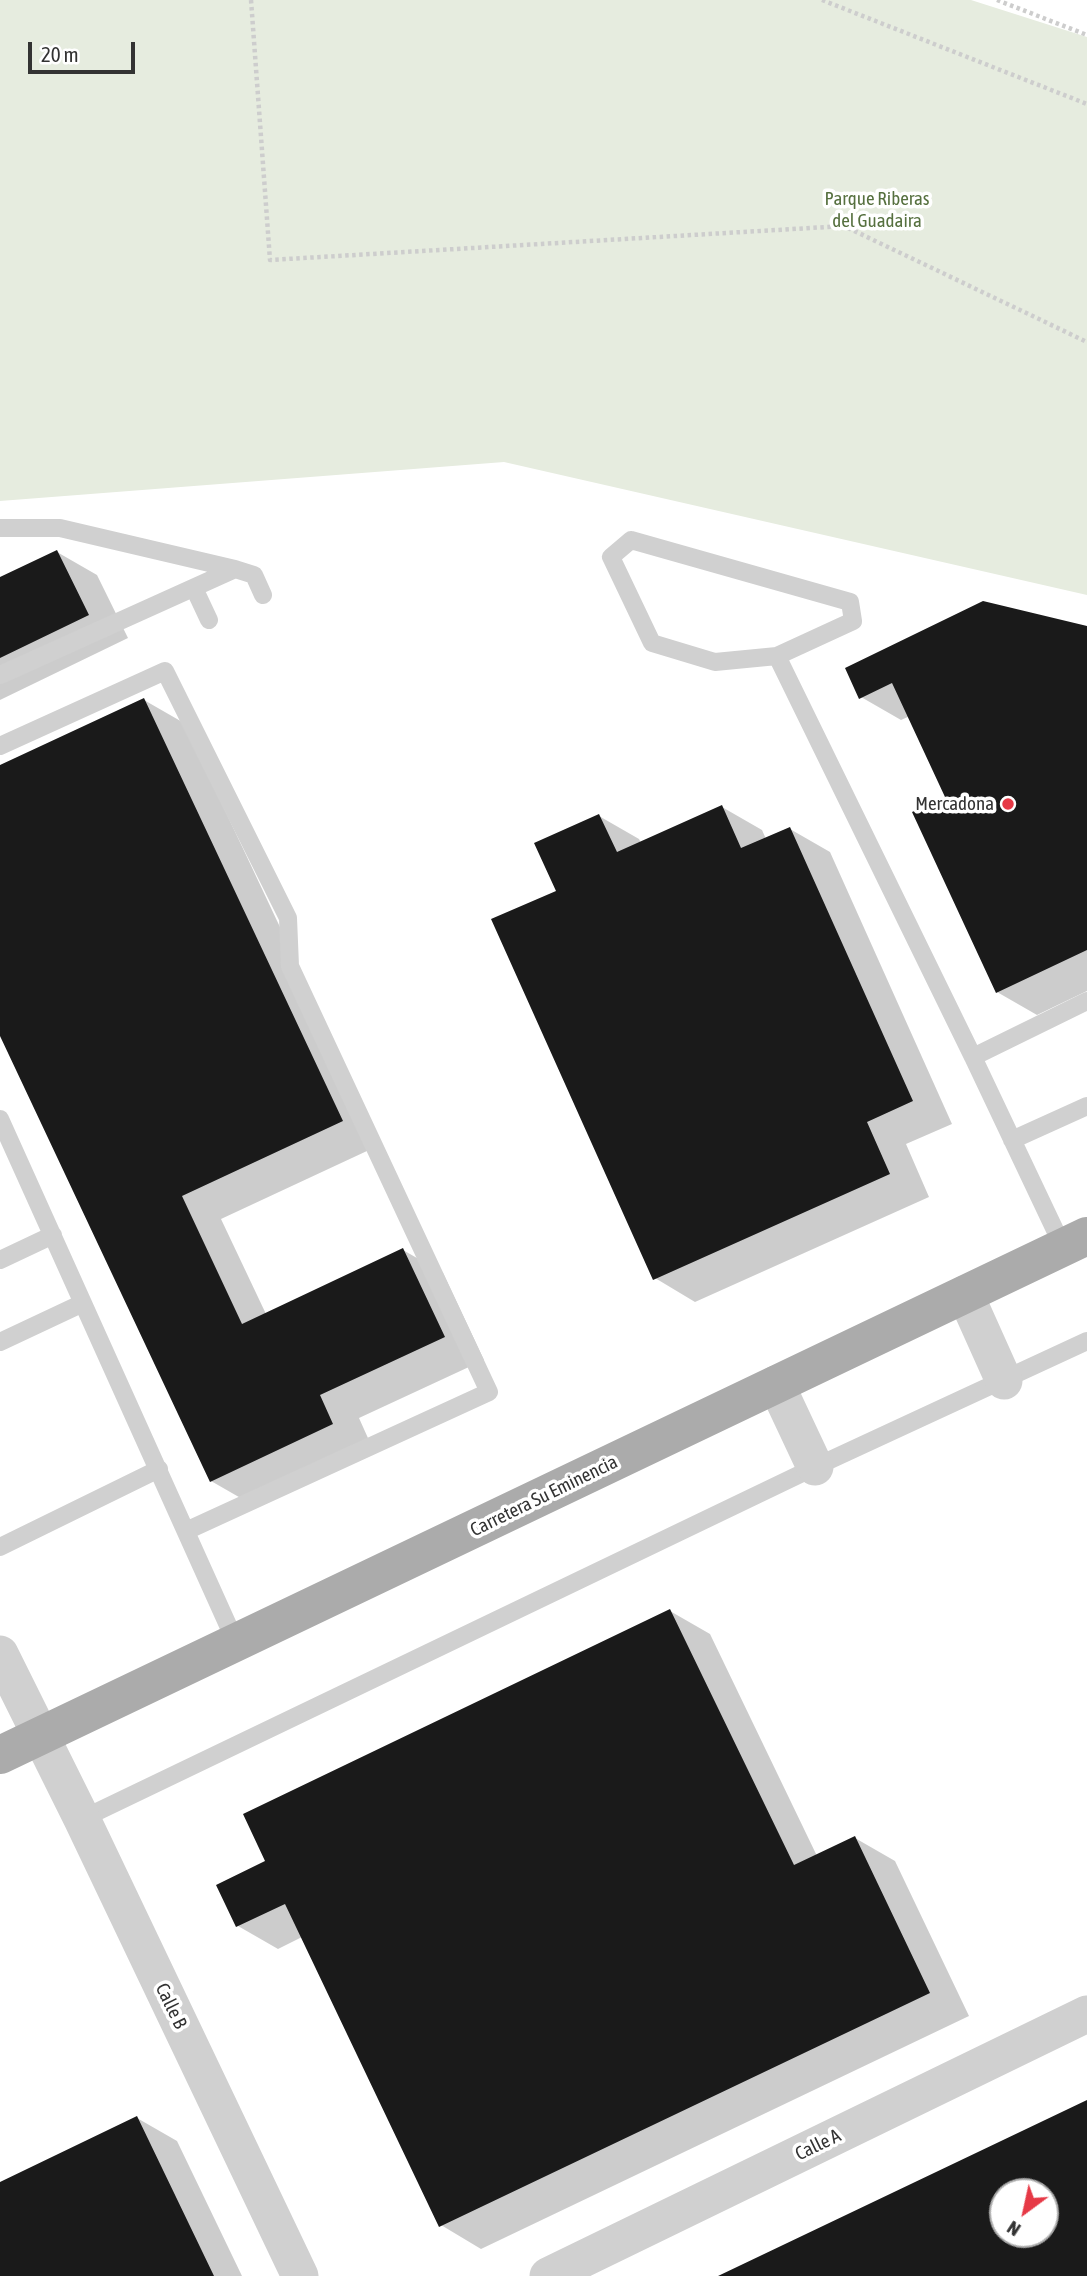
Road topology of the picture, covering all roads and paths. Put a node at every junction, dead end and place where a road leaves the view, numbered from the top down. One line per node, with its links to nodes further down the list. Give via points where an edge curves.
1 (251, 0): 6 (path, via 270,260 844,226)
2 (822, 0): 5 (path)
3 (997, 0): 4 (path)
4 (1087, 35)
5 (1087, 104)
6 (1087, 342)
7 (0, 528): 8 (lane, via 60,528)
8 (235, 569): 9 (lane); 10 (lane, via 254,575)
9 (194, 587): 11 (lane); 13 (lane)
10 (263, 595)
11 (209, 620)
12 (777, 656): 12 (lane, via 853,621 850,602 631,540 611,557 652,643 715,662); 16 (lane)
13 (0, 675)
14 (0, 746): 31 (lane, via 165,671 288,918 290,966 489,1392)
15 (1087, 1001): 16 (lane)
16 (973, 1056): 19 (lane)
17 (1087, 1106): 19 (lane)
18 (0, 1119): 20 (lane)
19 (1012, 1139): 21 (lane)
20 (53, 1235): 22 (lane); 24 (lane)
21 (1075, 1241): 23 (main road, Carretera Su Eminencia)
22 (0, 1259)
23 (965, 1294): 27 (street); 28 (main road, Carretera Su Eminencia)
24 (83, 1303): 26 (lane); 30 (lane)
25 (1087, 1341): 27 (lane)
26 (0, 1342)
27 (1004, 1381): 29 (lane)
28 (776, 1384): 29 (street); 33 (main road, Carretera Su Eminencia)
29 (815, 1467): 37 (lane)
30 (159, 1469): 31 (lane); 32 (lane)
31 (186, 1531): 33 (lane)
32 (2, 1541)
33 (236, 1643): 35 (main road, Carretera Su Eminencia)
34 (0, 1654): 35 (street, Calle B)
35 (40, 1736): 36 (main road, Carretera Su Eminencia); 37 (street, Calle B)
36 (0, 1755)
37 (82, 1819): 39 (street, Calle B)
38 (1087, 2014): 40 (street, Calle A)
39 (300, 2276)
40 (548, 2276)

